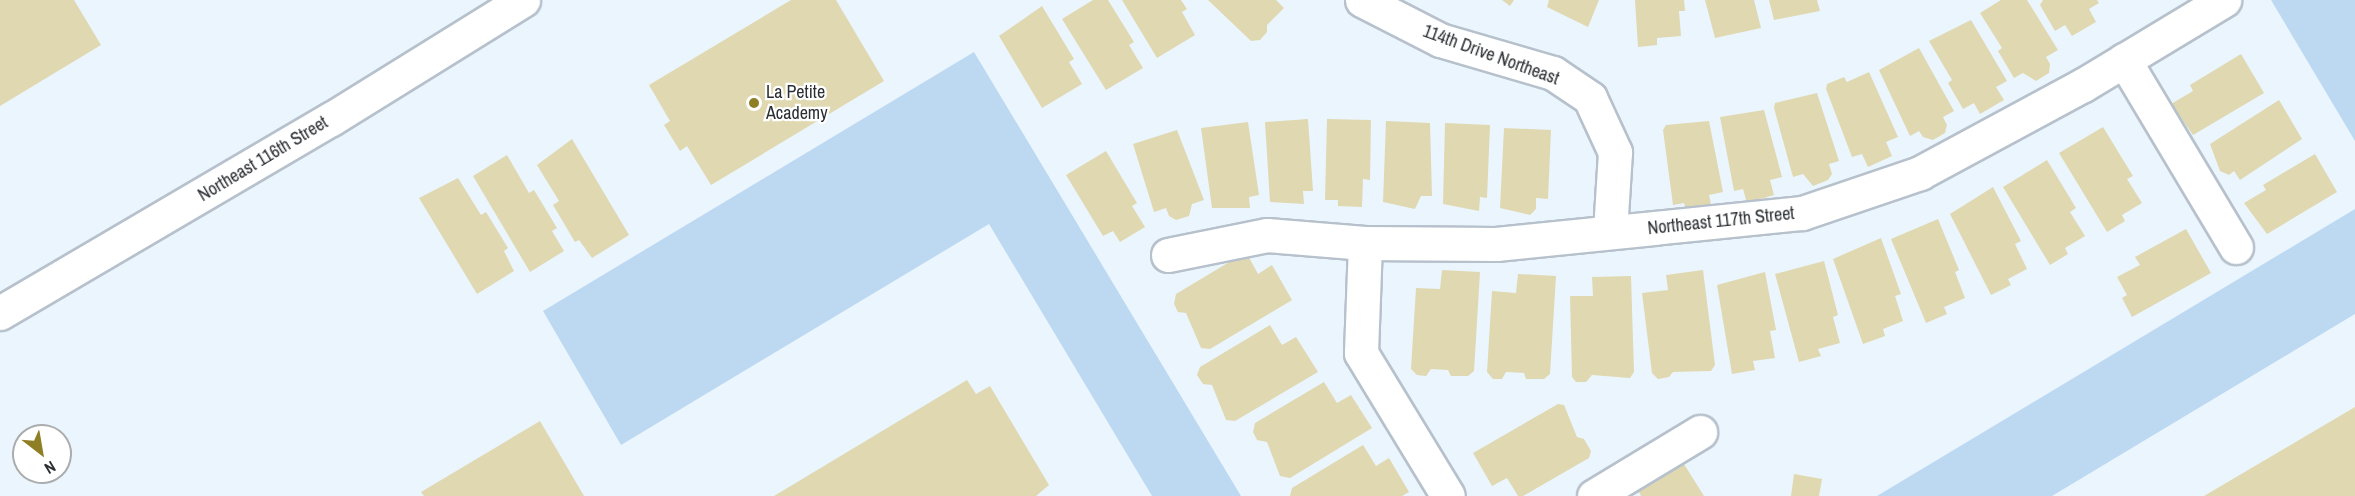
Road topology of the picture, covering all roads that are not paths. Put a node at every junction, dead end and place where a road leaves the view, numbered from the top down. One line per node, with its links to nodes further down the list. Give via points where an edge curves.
1 (523, 0): 9 (street, Northeast 116th Street, via 331,119)
2 (1362, 0): 5 (street, 114th Drive Northeast, via 1440,40 1553,73 1590,98 1615,152)
3 (2224, 0): 4 (street, Northeast 117th Street)
4 (2124, 60): 5 (street, Northeast 117th Street, via 1920,173 1802,213); 7 (street)
5 (1610, 232): 6 (street, Northeast 117th Street, via 1496,244)
6 (1365, 243): 8 (street, Northeast 117th Street, via 1268,235); 11 (street, via 1361,353)
7 (2236, 247)
8 (1168, 255)
9 (0, 313)
10 (1700, 432): 12 (street)
11 (1448, 496)
12 (1594, 496)

